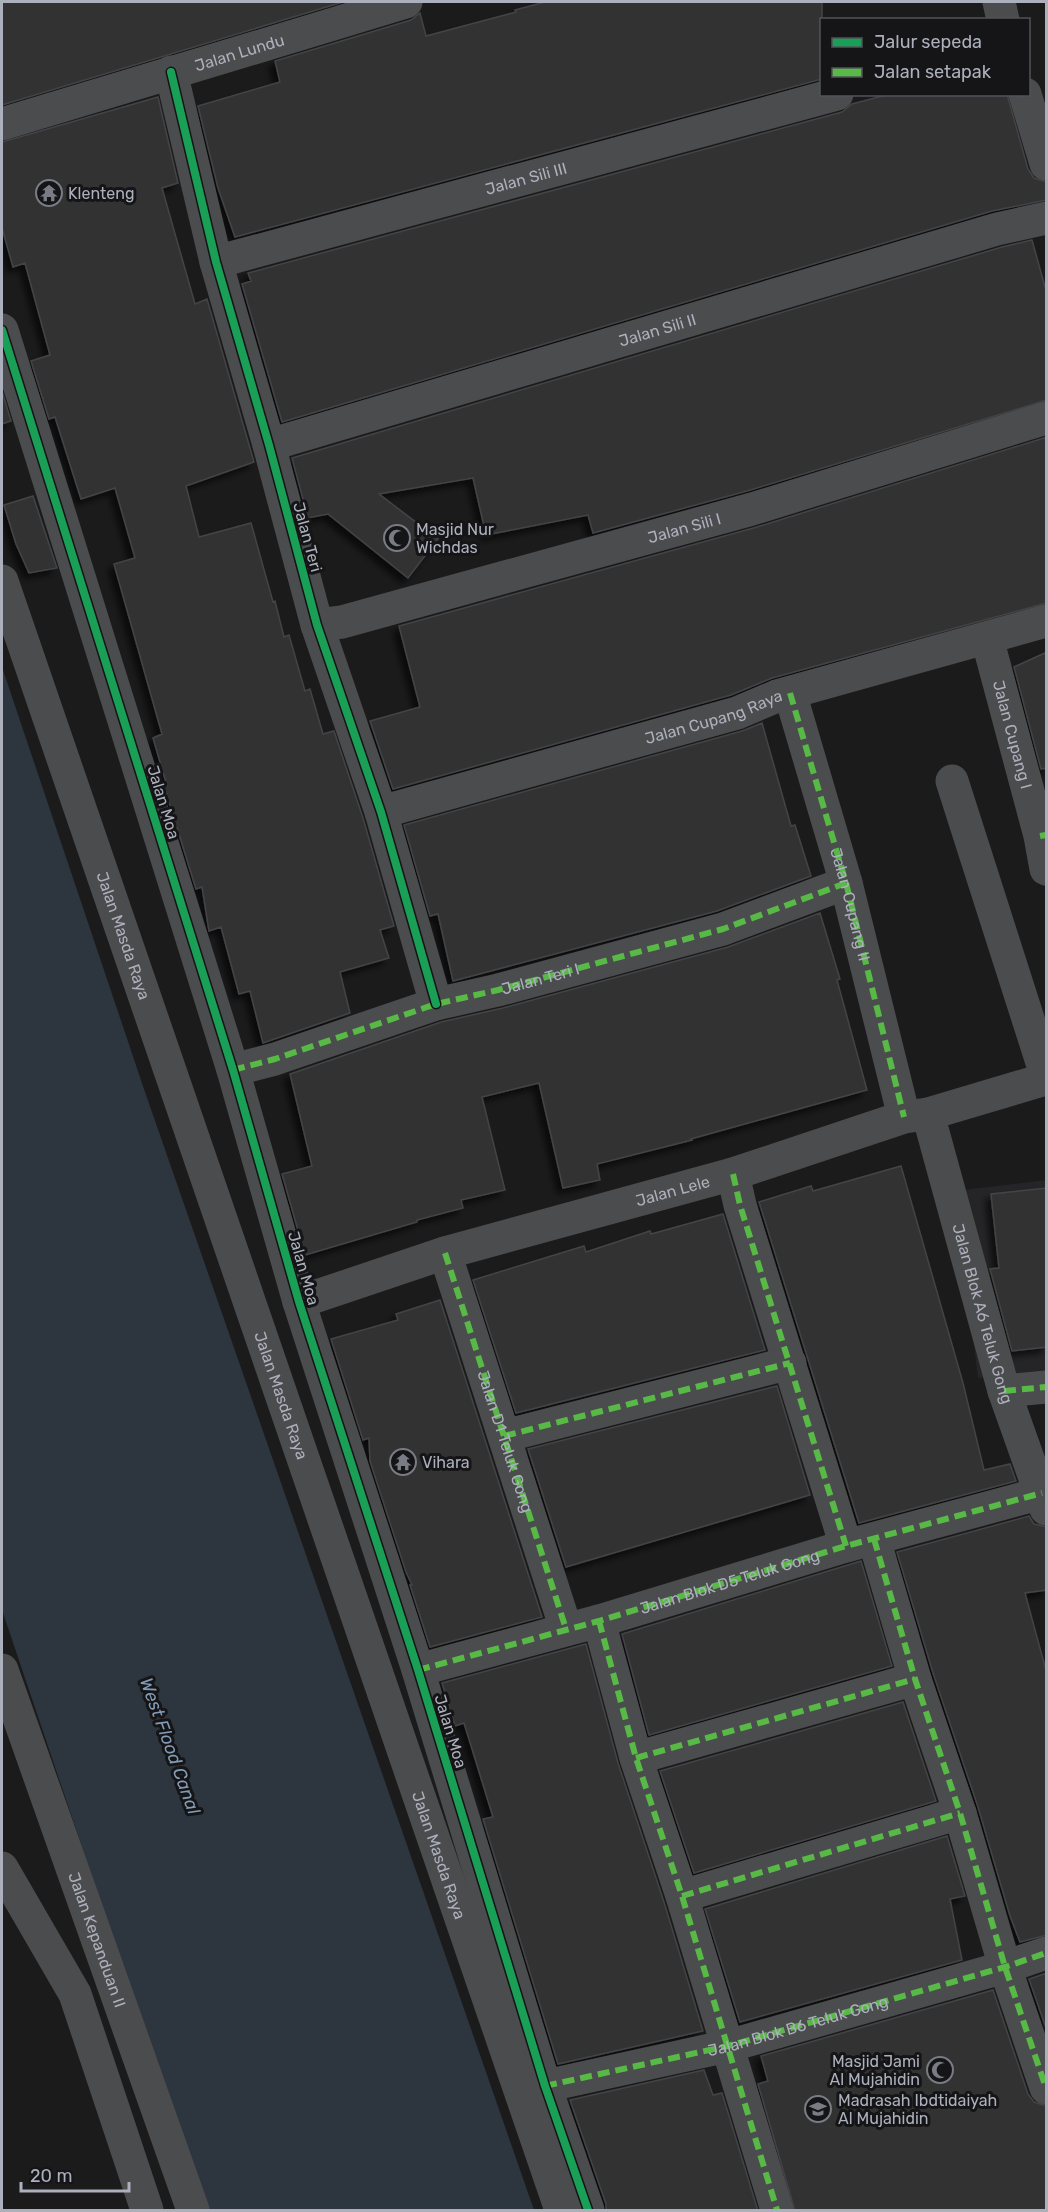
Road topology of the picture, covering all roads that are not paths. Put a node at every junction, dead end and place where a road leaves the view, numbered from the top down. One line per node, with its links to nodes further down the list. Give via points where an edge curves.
1 (406, 2): 4 (street, Jalan Lundu)
2 (999, 2): 3 (street)
3 (1003, 18)
4 (171, 72): 7 (street, Jalan Lundu); 10 (street, Jalan Teri)
5 (830, 96): 10 (street, Jalan Sili III)
6 (1025, 96): 8 (street)
7 (2, 124)
8 (1047, 164)
9 (1047, 218): 13 (street, Jalan Sili II, via 997,228)
10 (216, 262): 13 (street, Jalan Teri)
11 (2, 330): 25 (street, Jalan Moa)
12 (1047, 418): 16 (street, Jalan Sili I, via 752,509 342,622)
13 (269, 445): 16 (street, Jalan Teri)
14 (2, 581): 53 (street, Jalan Masda Raya)
15 (1047, 621): 17 (street, Jalan Cupang Raya)
16 (317, 625): 20 (street, Jalan Teri)
17 (987, 638): 18 (street, Jalan Cupang Raya); 21 (street, Jalan Cupang I)
18 (790, 693): 20 (street, Jalan Cupang Raya, via 737,713); 23 (street, Jalan Cupang II)
19 (952, 782): 26 (street)
20 (381, 812): 24 (street, Jalan Teri)
21 (1043, 836): 22 (street, Jalan Cupang I)
22 (1047, 869)
23 (846, 883): 24 (street, Jalan Teri I, via 723,929); 27 (street, Jalan Cupang II)
24 (436, 1004): 25 (street, Jalan Teri I)
25 (233, 1070): 30 (street, Jalan Moa)
26 (1047, 1077): 27 (street, Jalan Lele)
27 (916, 1116): 28 (street, Jalan Lele); 33 (street, Jalan Blok A6 Teluk Gong)
28 (733, 1174): 29 (street, Jalan Lele); 31 (street)
29 (445, 1253): 30 (street, Jalan Lele); 34 (street, Jalan D1 Teluk Gong)
30 (299, 1302): 40 (street, Jalan Moa)
31 (790, 1363): 34 (street); 36 (street)
32 (1047, 1387): 33 (street)
33 (1004, 1391): 35 (street, Jalan Blok A6 Teluk Gong)
34 (504, 1436): 38 (street, Jalan D1 Teluk Gong)
35 (1044, 1501): 36 (street, Jalan Blok D5 Teluk Gong)
36 (860, 1542): 37 (street, Jalan Blok D5 Teluk Gong); 41 (street)
37 (599, 1621): 38 (street, Jalan Blok D5 Teluk Gong); 42 (street)
38 (566, 1629): 40 (street, Jalan Blok D5 Teluk Gong)
39 (2, 1670): 52 (street, Jalan Kepanduan II)
40 (418, 1670): 49 (street, Jalan Moa)
41 (915, 1679): 42 (street); 43 (street)
42 (636, 1758): 45 (street)
43 (960, 1812): 45 (street); 47 (street)
44 (2, 1868): 51 (street, via 75,1994)
45 (682, 1896): 48 (street)
46 (1047, 1953): 47 (street, Jalan Blok B6 Teluk Gong)
47 (1005, 1967): 48 (street, Jalan Blok B6 Teluk Gong); 50 (street)
48 (728, 2046): 49 (street, Jalan Blok B6 Teluk Gong); 55 (street)
49 (545, 2086): 54 (street, Jalan Moa)
50 (1047, 2088)
51 (147, 2211)
52 (193, 2211)
53 (561, 2211)
54 (588, 2211)
55 (777, 2211)

